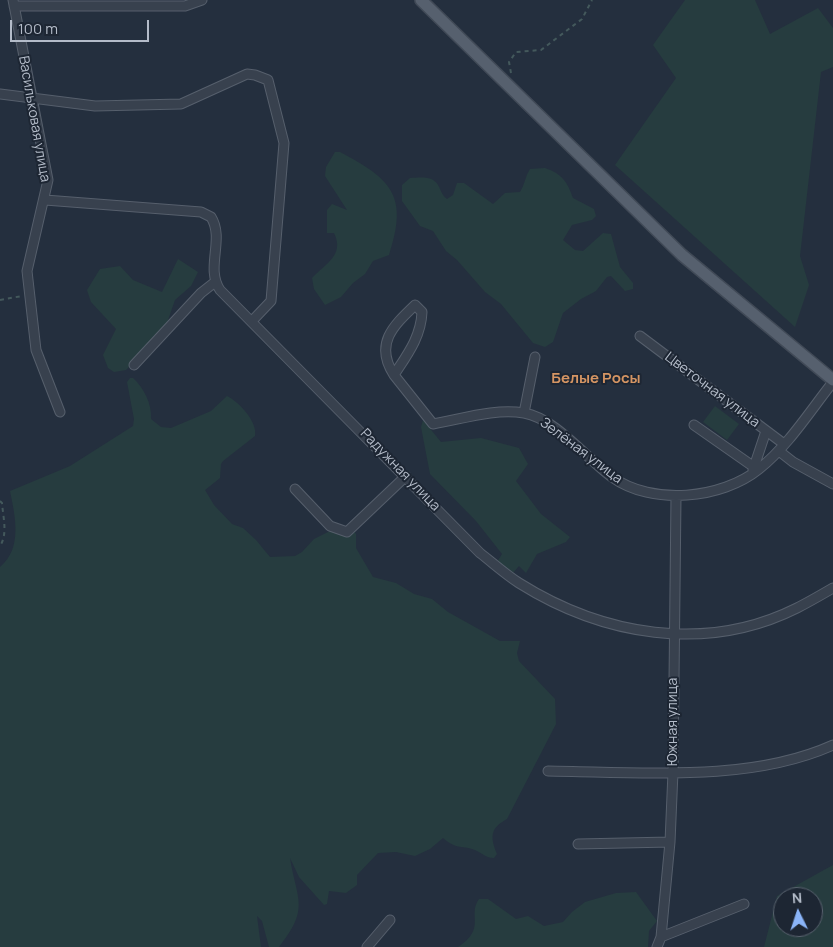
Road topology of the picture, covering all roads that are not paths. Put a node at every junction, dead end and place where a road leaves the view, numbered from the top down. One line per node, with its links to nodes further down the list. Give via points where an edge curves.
1 (202, 0): 3 (street, via 184,6)
2 (421, 0): 13 (main road, via 682,255)
3 (13, 3): 5 (street, Васильковая улица)
4 (0, 94): 5 (street)
5 (32, 98): 6 (street, Васильковая улица, via 48,180); 8 (street, via 95,106 182,104 247,74 268,80 284,143 271,301)
6 (45, 200): 7 (street, via 202,212 215,223); 14 (street, Васильковая улица, via 27,271 36,350)
7 (215, 282): 8 (street, Радужная улица); 11 (street)
8 (252, 321): 20 (street, Радужная улица)
9 (640, 336): 17 (street, Цветочная улица)
10 (535, 357): 15 (street)
11 (134, 365)
12 (394, 375): 12 (street, via 422,324 422,312 415,305 389,334 386,363); 15 (street, Зелёная улица, via 433,424 489,414)
13 (833, 381): 18 (street, Зелёная улица)
14 (60, 412)
15 (524, 413): 23 (street, Зелёная улица, via 544,420 614,478 632,487)
16 (694, 425): 19 (street)
17 (766, 431): 18 (street, Цветочная улица); 19 (street)
18 (781, 448): 19 (street, Зелёная улица); 21 (street, Цветочная улица, via 793,462)
19 (753, 470): 23 (street, Зелёная улица, via 733,484 704,493)
20 (406, 476): 22 (street, via 347,532 330,526); 25 (street, Радужная улица, via 480,553 517,582 595,620 630,630)
21 (833, 484)
22 (295, 489)
23 (676, 496): 25 (street, Южная улица)
24 (833, 588): 25 (street, Радужная улица, via 795,609 753,625 714,633)
25 (673, 635): 28 (street, Южная улица)
26 (833, 745): 28 (street, via 766,765)
27 (548, 771): 28 (street)
28 (673, 772): 29 (street, Южная улица)
29 (670, 842): 30 (street); 33 (street, Южная улица)
30 (578, 844)
31 (744, 904): 33 (street)
32 (390, 920): 34 (street)
33 (661, 937): 35 (street, Южная улица)
34 (367, 947)
35 (657, 947)

